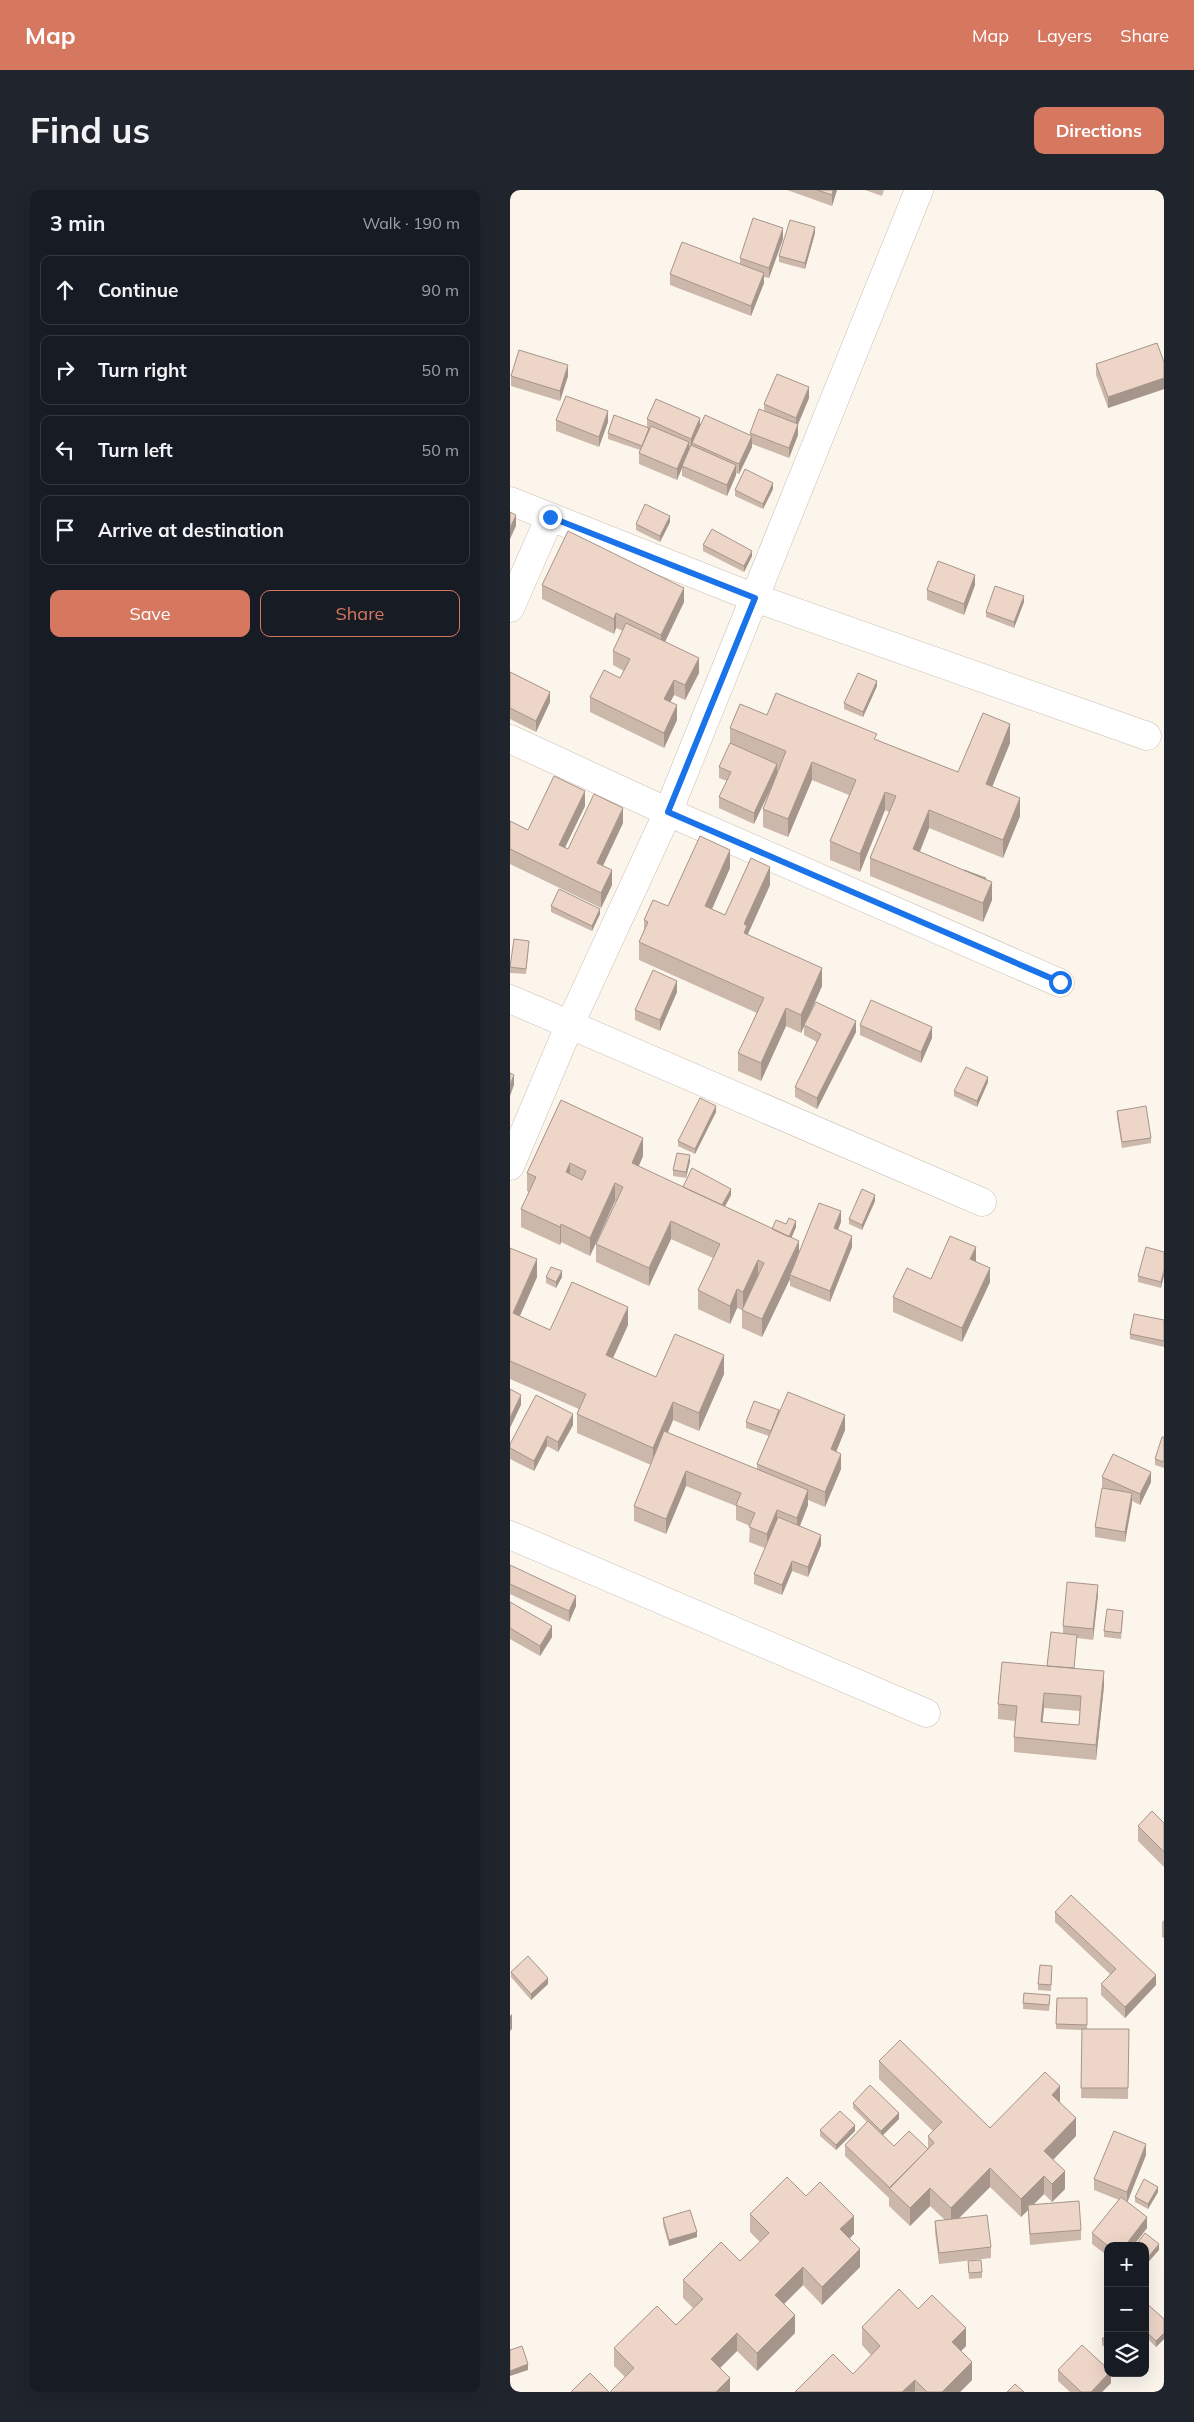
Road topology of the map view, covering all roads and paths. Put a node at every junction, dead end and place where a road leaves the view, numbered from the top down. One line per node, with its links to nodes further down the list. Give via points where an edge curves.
1 (919, 190): 4 (street)
2 (510, 501): 3 (street)
3 (550, 517): 4 (street); 5 (street)
4 (755, 598): 6 (street); 8 (street)
5 (510, 608)
6 (1147, 736)
7 (510, 739): 8 (street)
8 (668, 812): 9 (street); 11 (street)
9 (1060, 982)
10 (510, 999): 11 (street)
11 (570, 1024): 12 (street); 13 (street)
12 (510, 1166)
13 (982, 1202)
14 (510, 1535): 15 (street)
15 (926, 1713)

